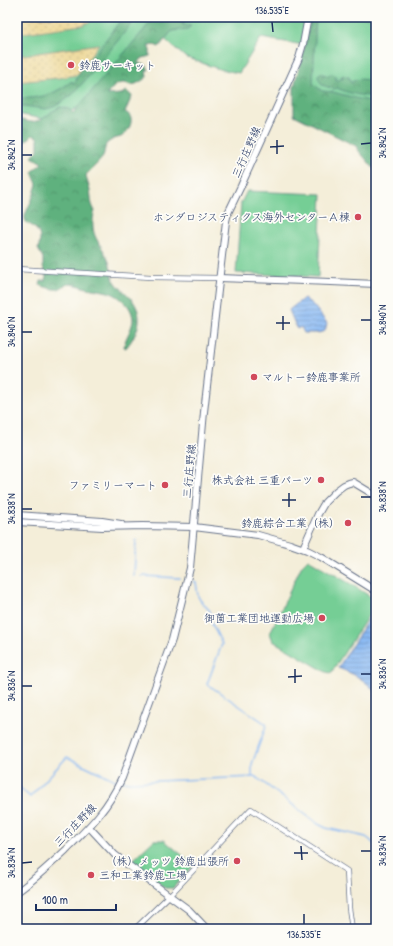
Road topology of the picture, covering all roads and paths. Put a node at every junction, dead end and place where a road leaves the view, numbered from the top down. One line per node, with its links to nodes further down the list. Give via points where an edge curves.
1 (308, 17): 3 (main road, 三行庄野線, via 299,58 228,213)
2 (17, 269): 3 (street, via 151,277)
3 (219, 278): 4 (main road); 9 (main road, 三行庄野線)
4 (376, 284)
5 (376, 496): 10 (main road, via 353,482 344,485 325,502)
6 (17, 516): 8 (main road)
7 (17, 522): 8 (main road, via 102,527)
8 (142, 526): 9 (main road)
9 (194, 527): 10 (main road, via 258,535); 12 (main road, 三行庄野線, via 190,568 172,640 122,778 106,806)
10 (303, 548): 11 (main road)
11 (376, 591)
12 (89, 827): 13 (main road, 三行庄野線); 14 (main road, via 115,855)
13 (17, 892)
14 (169, 896): 15 (street); 16 (main road, via 189,910); 17 (street, via 251,808 347,871)
15 (135, 929)
16 (207, 929)
17 (352, 929)

